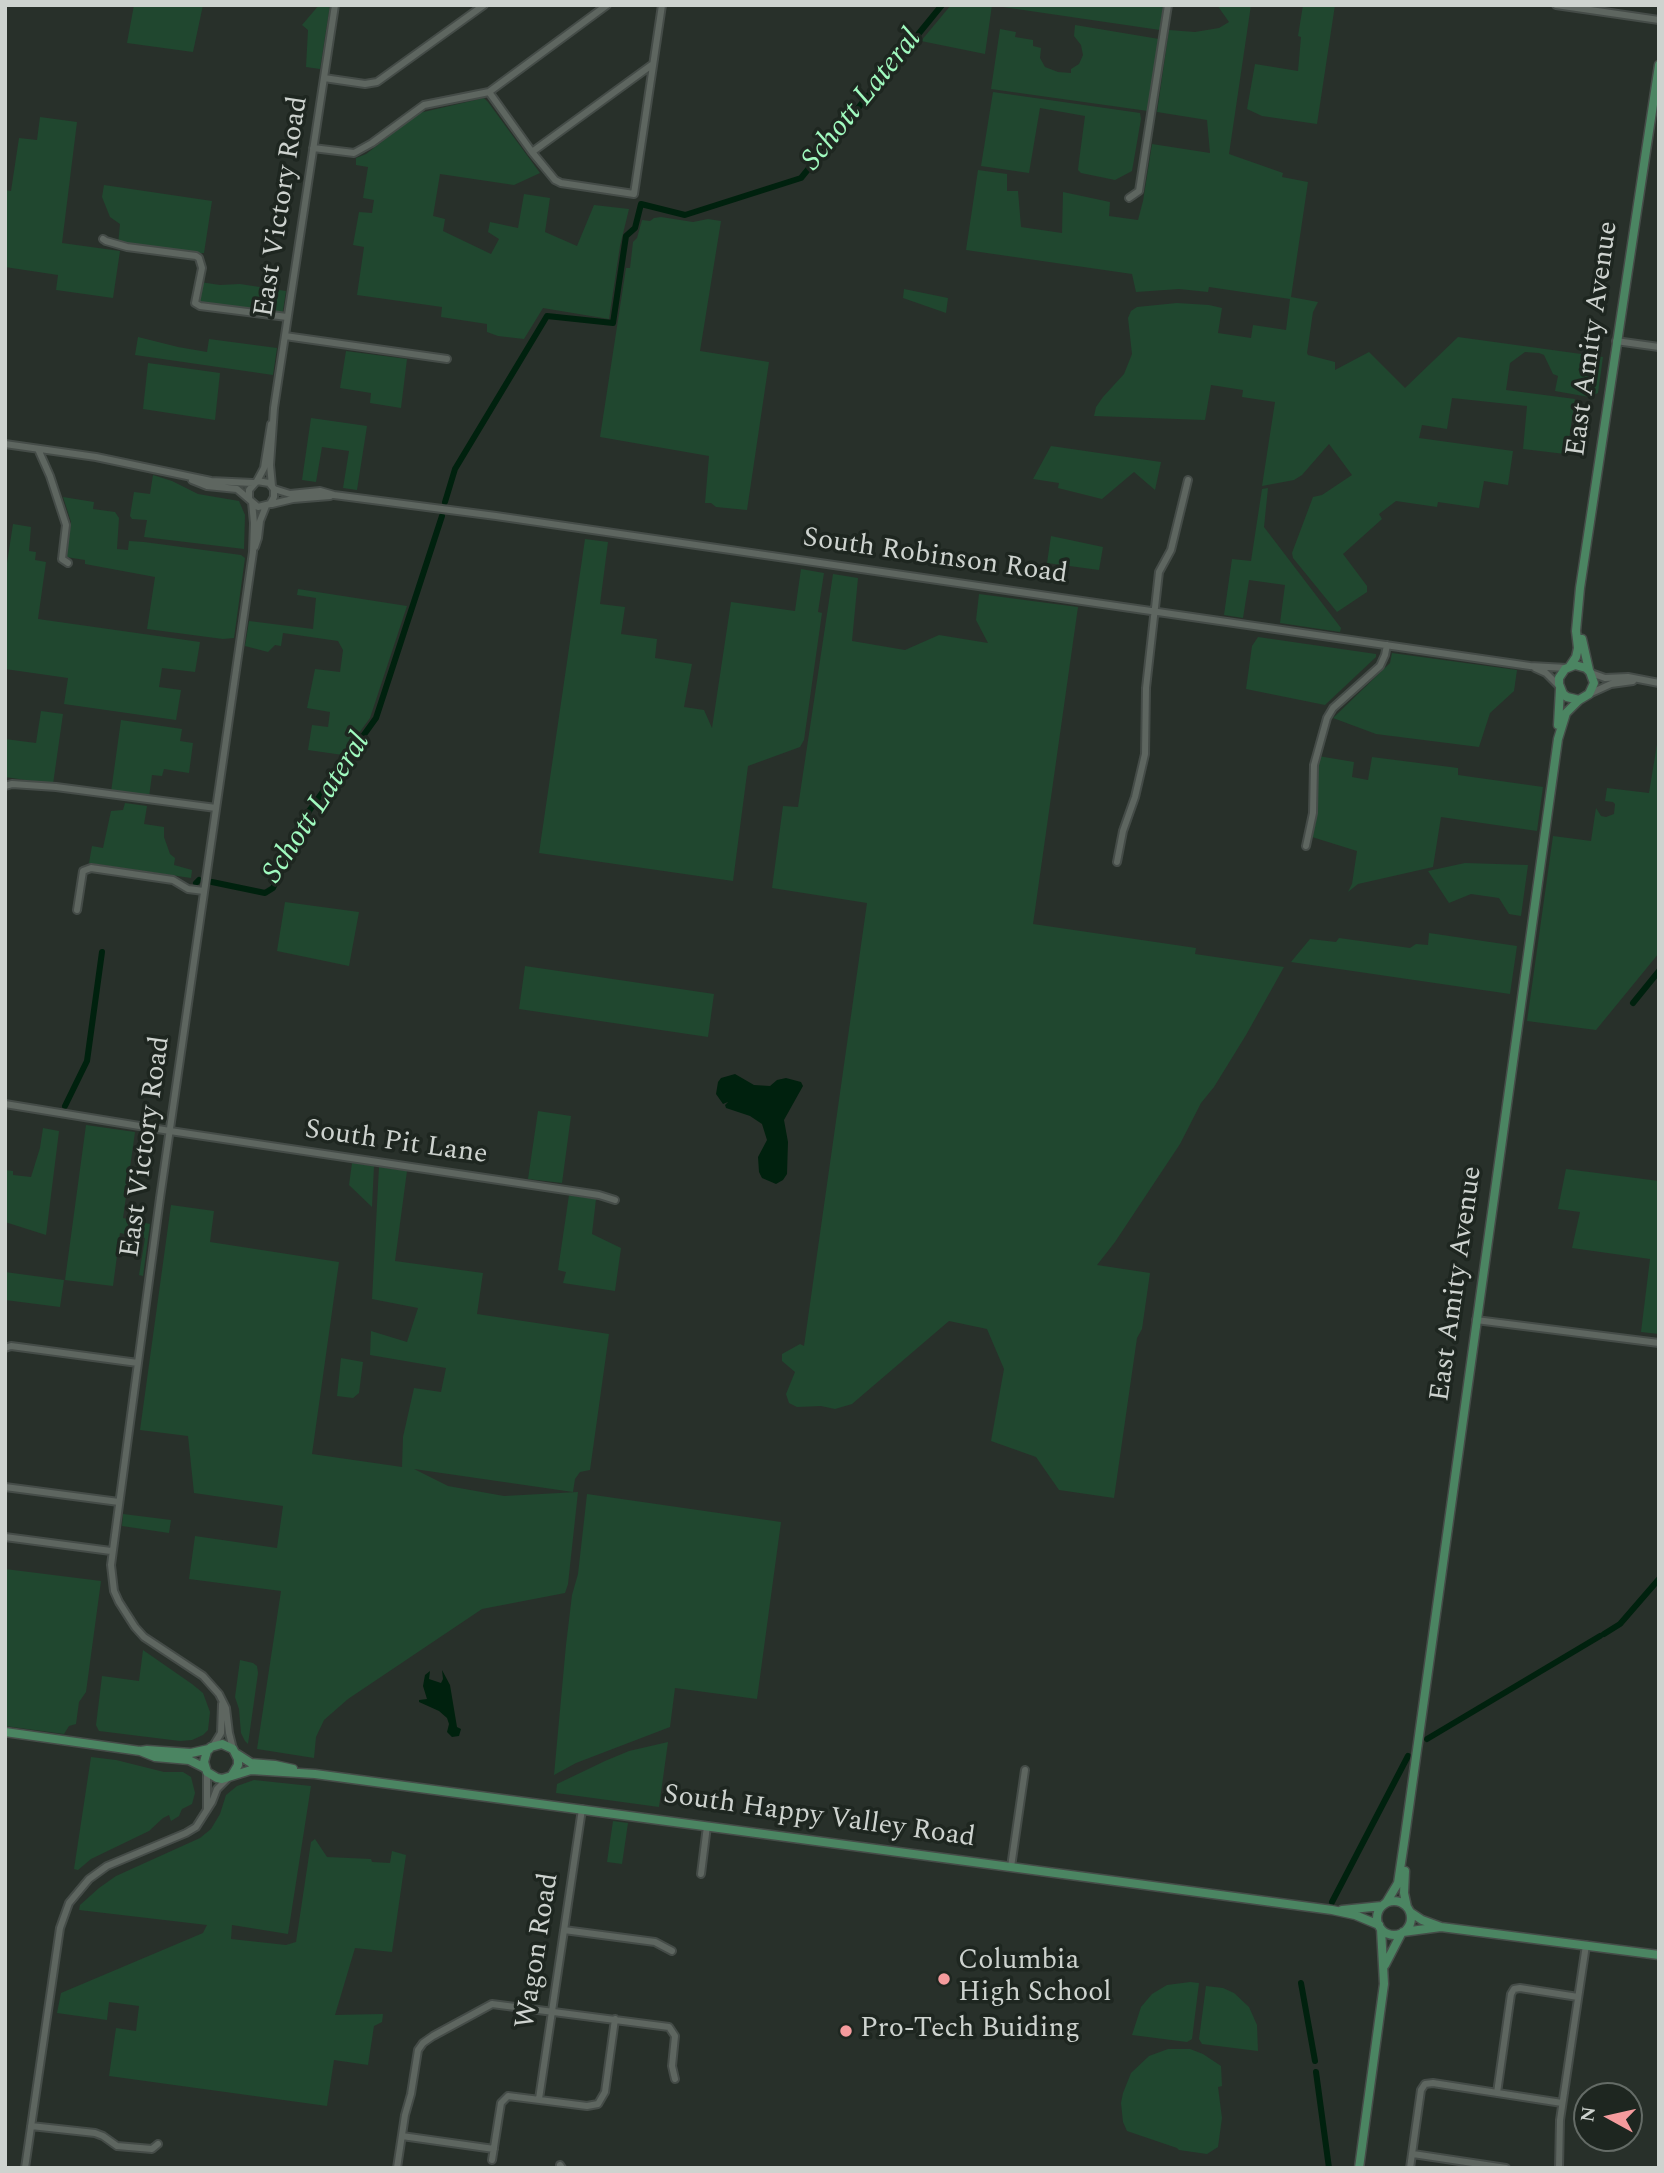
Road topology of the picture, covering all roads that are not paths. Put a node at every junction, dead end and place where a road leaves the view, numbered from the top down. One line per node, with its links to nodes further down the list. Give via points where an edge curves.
1 (335, 5): 10 (street, East Victory Road)
2 (484, 5): 10 (street, via 377,82)
3 (607, 5): 11 (street)
4 (662, 5): 8 (street)
5 (1168, 5): 14 (street, via 1139,191)
6 (1556, 5): 7 (street)
7 (1659, 20)
8 (653, 64): 13 (street); 13 (street, via 634,194 561,183)
9 (1659, 65): 18 (main road, East Amity Avenue)
10 (324, 78): 12 (street, East Victory Road)
11 (489, 92): 12 (street, via 424,106 354,153); 13 (street)
12 (313, 148): 16 (street, East Victory Road)
13 (532, 152)
14 (1129, 198)
15 (103, 239): 16 (street, via 200,258 195,303 200,306)
16 (287, 317): 17 (street, East Victory Road)
17 (285, 336): 20 (street); 21 (street, East Victory Road)
18 (1616, 341): 19 (street); 34 (main road, East Amity Avenue)
19 (1659, 347)
20 (447, 359)
21 (273, 416): 26 (street, East Victory Road, via 264,468); 27 (street, East Victory Road)
22 (5, 444): 23 (street)
23 (38, 449): 24 (street); 32 (street, via 66,525 62,559)
24 (187, 477): 26 (street); 29 (street, via 207,486 237,489)
25 (1188, 480): 33 (street, via 1171,550 1159,572)
26 (255, 482): 27 (street, via 265,481); 29 (street, via 249,491)
27 (273, 487): 28 (street, South Robinson Road, via 290,494 320,491); 30 (street, via 275,497)
28 (334, 495): 30 (street, South Robinson Road); 33 (street, South Robinson Road)
29 (250, 501): 30 (street, via 258,507); 31 (street, East Victory Road)
30 (268, 505): 31 (street, East Victory Road)
31 (253, 552): 46 (street, East Victory Road)
32 (68, 563)
33 (1155, 611): 35 (street, South Robinson Road); 48 (street, via 1146,688 1145,754)
34 (1577, 619): 37 (main road, East Amity Avenue, via 1578,649); 38 (main road, East Amity Avenue)
35 (1387, 645): 36 (street, South Robinson Road); 47 (street, via 1380,666 1327,718 1314,765 1313,813)
36 (1530, 666): 37 (street, South Robinson Road); 41 (street, South Robinson Road, via 1546,673)
37 (1568, 667): 38 (main road, via 1581,666); 41 (main road, via 1559,678)
38 (1590, 672): 39 (street); 42 (main road, via 1594,683)
39 (1638, 680): 40 (street); 42 (street, via 1611,684)
40 (1659, 683)
41 (1560, 688): 43 (main road, via 1567,697); 44 (main road, East Amity Avenue)
42 (1589, 694): 43 (main road)
43 (1579, 700): 44 (main road, East Amity Avenue, via 1566,713)
44 (1558, 739): 54 (main road, East Amity Avenue)
45 (5, 786): 46 (street, via 56,787)
46 (216, 808): 49 (street, East Victory Road)
47 (1306, 846)
48 (1117, 862)
49 (204, 891): 50 (street, via 173,880 91,868 83,871); 52 (street, East Victory Road)
50 (78, 910)
51 (5, 1104): 52 (street, South Pit Lane)
52 (170, 1131): 53 (street, South Pit Lane); 57 (street, East Victory Road)
53 (615, 1200)
54 (1476, 1320): 55 (street); 74 (main road, East Amity Avenue)
55 (1659, 1343)
56 (5, 1348): 57 (street)
57 (138, 1363): 59 (street, East Victory Road)
58 (5, 1487): 59 (street)
59 (119, 1502): 61 (street, East Victory Road)
60 (5, 1537): 61 (street)
61 (111, 1551): 62 (street, East Victory Road, via 114,1591 127,1616 144,1637 214,1685)
62 (223, 1702): 64 (street, via 221,1733); 66 (street, East Victory Road)
63 (5, 1732): 65 (main road)
64 (211, 1748): 65 (main road, via 191,1753); 66 (main road, via 222,1744); 67 (main road, via 204,1756)
65 (140, 1751): 67 (main road, via 189,1760)
66 (235, 1751): 69 (main road, via 251,1763); 70 (main road, via 238,1765)
67 (206, 1770): 70 (main road, via 217,1778); 72 (street)
68 (1025, 1770): 75 (street)
69 (299, 1772): 70 (main road, via 251,1770); 71 (main road, South Happy Valley Road)
70 (230, 1776): 72 (street, via 217,1789)
71 (582, 1809): 73 (main road, South Happy Valley Road); 82 (street, Wagon Road)
72 (207, 1811): 95 (street, via 186,1833 95,1874 69,1903 60,1928)
73 (708, 1826): 75 (main road, South Happy Valley Road); 76 (street)
74 (1405, 1836): 77 (main road, East Amity Avenue, via 1398,1883); 79 (main road, East Amity Avenue)
75 (1011, 1867): 78 (main road, South Happy Valley Road)
76 (701, 1874)
77 (1384, 1905): 78 (main road, South Happy Valley Road); 79 (main road, via 1395,1901); 80 (main road, via 1378,1915)
78 (1332, 1910): 80 (main road, South Happy Valley Road)
79 (1408, 1910): 81 (main road); 83 (main road, via 1411,1921)
80 (1380, 1927): 83 (main road, via 1390,1935); 87 (main road)
81 (1441, 1927): 83 (main road); 84 (main road)
82 (564, 1930): 85 (street, via 655,1942); 89 (street, Wagon Road)
83 (1402, 1933): 87 (main road)
84 (1586, 1945): 86 (main road); 88 (street)
85 (672, 1951)
86 (1659, 1955)
87 (1384, 1968): 103 (main road)
88 (1578, 1997): 92 (street, via 1514,1989); 94 (street)
89 (551, 2011): 90 (street); 93 (street, Wagon Road); 96 (street, via 492,2004 423,2043 415,2055)
90 (615, 2019): 91 (street, via 664,2026 673,2032); 93 (street, via 605,2092 598,2104)
91 (676, 2079)
92 (1497, 2093): 94 (street); 99 (street, via 1425,2084)
93 (538, 2099): 98 (street, via 504,2099)
94 (1563, 2103): 106 (street)
95 (31, 2126): 97 (street, via 96,2133 117,2146 152,2149); 101 (street)
96 (402, 2136): 98 (street); 102 (street)
97 (159, 2144)
98 (494, 2149): 100 (street)
99 (1412, 2154): 104 (street); 105 (street)
100 (492, 2160)
101 (25, 2168)
102 (397, 2168)
103 (1359, 2168)
104 (1410, 2168)
105 (1506, 2168)
106 (1559, 2168)

